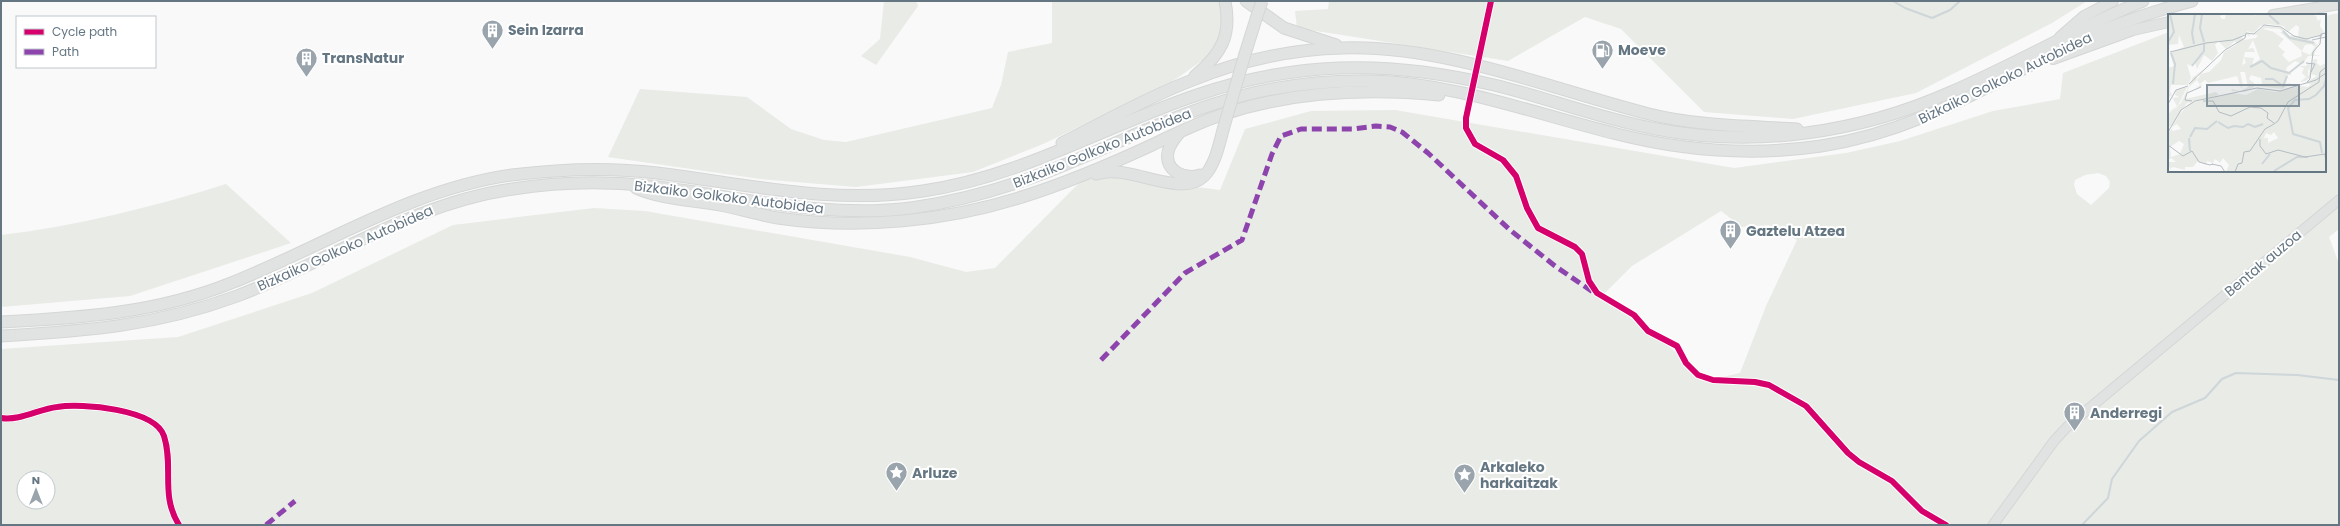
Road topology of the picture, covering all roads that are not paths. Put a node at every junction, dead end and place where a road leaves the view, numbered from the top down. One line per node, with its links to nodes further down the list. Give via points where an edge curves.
1 (1224, 1): 14 (highway, via 1227,25 1219,52)
2 (1246, 1): 12 (highway, via 1284,28)
3 (1262, 1): 19 (highway, bridge)
4 (1491, 1): 27 (street, bridge, via 1466,128 1475,144 1503,160 1516,176 1527,208 1538,228 1575,247 1582,254 1589,281 1597,293 1634,315 1648,331 1677,346 1686,363 1698,375 1713,380 1769,386 1806,406 1848,453 1892,481 1922,511)
5 (2113, 1): 11 (highway, via 2084,16)
6 (2143, 1): 11 (highway, Bizkaiko Golkoko Autobidea)
7 (2192, 1): 13 (highway, Bizkaiko Golkoko Autobidea, via 2114,26)
8 (2339, 4): 9 (highway)
9 (2279, 14)
10 (2168, 22): 13 (highway, via 2119,34)
11 (2057, 40): 16 (highway, Bizkaiko Golkoko Autobidea, via 1990,74 1916,106 1870,121)
12 (1342, 48): 14 (highway, via 1262,59); 16 (highway, via 1371,48 1445,59 1651,114 1692,121)
13 (2031, 66): 15 (highway, Bizkaiko Golkoko Autobidea, via 1954,105 1885,132 1841,143 1788,150 1714,150 1673,146 1610,133)
14 (1189, 81): 18 (highway, via 1056,146)
15 (1463, 93): 17 (highway, via 1454,96 1374,90 1307,94 1255,104); 21 (highway, Bizkaiko Golkoko Autobidea, via 1413,84 1371,81 1305,84 1264,90 1190,112 1008,186 957,200 898,209 803,209)
16 (1828, 130): 18 (highway, Bizkaiko Golkoko Autobidea, via 1755,137 1670,132 1627,124 1495,85 1446,75 1398,69 1342,68 1273,75 1224,86 1131,120)
17 (1180, 131): 19 (highway, via 1168,152 1171,166 1176,172 1189,177); 20 (highway)
18 (1047, 156): 23 (highway, Bizkaiko Golkoko Autobidea, via 992,176 958,184 866,197 780,192 634,171 569,170 507,176 462,185 419,198 233,282 184,299 138,310 96,316)
19 (1208, 171): 20 (highway, via 1198,181 1180,185 1114,172)
20 (1081, 177): 21 (highway, via 1023,197 961,213 898,221 843,222 778,218 647,193)
21 (625, 184): 24 (highway, Bizkaiko Golkoko Autobidea, via 545,185 476,196 396,222 242,294 185,313 138,324)
22 (2339, 200): 28 (main road, Bentak auzoa, via 2063,431)
23 (1, 322)
24 (1, 336)
25 (1, 418): 26 (street, via 19,417 57,407 72,406 126,412 142,416 156,424 163,434 168,460 168,500)
26 (180, 525)
27 (1946, 525)
28 (1993, 525)

